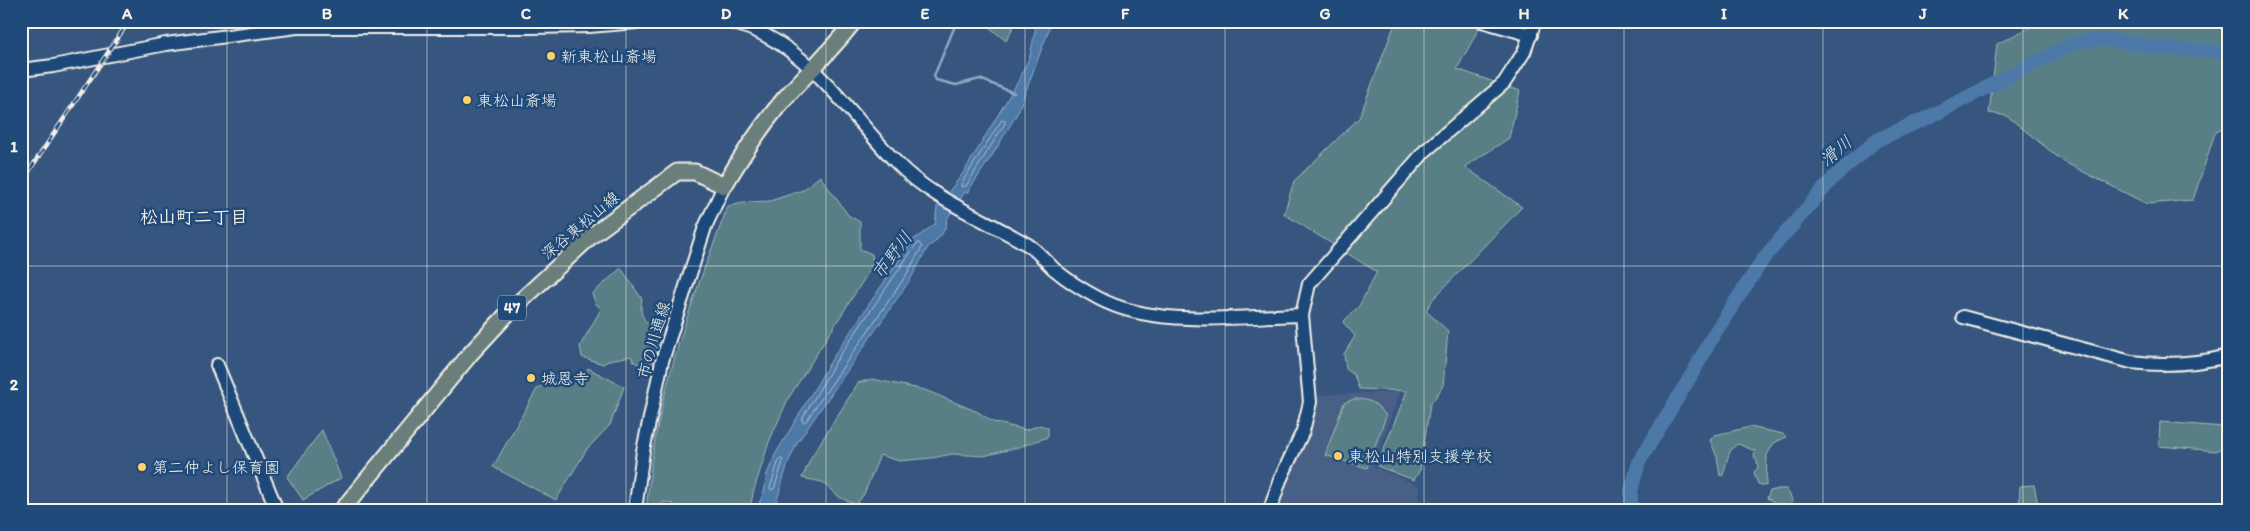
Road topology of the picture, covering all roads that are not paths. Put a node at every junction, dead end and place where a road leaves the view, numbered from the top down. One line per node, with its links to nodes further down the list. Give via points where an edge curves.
1 (648, 21): 6 (street, via 542,27)
2 (725, 21): 8 (street, via 769,36)
3 (854, 21): 8 (main road)
4 (1482, 21): 7 (street)
5 (1535, 21): 7 (street)
6 (277, 25): 9 (street)
7 (1531, 35): 11 (street, via 1515,69 1504,83 1425,151 1323,265 1309,284)
8 (813, 69): 10 (main road, via 751,141); 11 (street, via 897,164 931,190 1025,243 1056,271 1098,298 1131,311 1176,318)
9 (21, 70)
10 (724, 186): 16 (main road, 深谷東松山線 / 47, via 696,172 677,172 592,236 510,311 471,352); 17 (street, 市の川通線, via 703,235 662,361 643,451)
11 (1302, 315): 18 (street, via 1310,402 1303,431)
12 (1963, 316): 13 (street, via 2131,362 2175,365)
13 (2229, 356)
14 (217, 365): 15 (street)
15 (276, 510)
16 (342, 510)
17 (635, 510)
18 (1270, 510)

